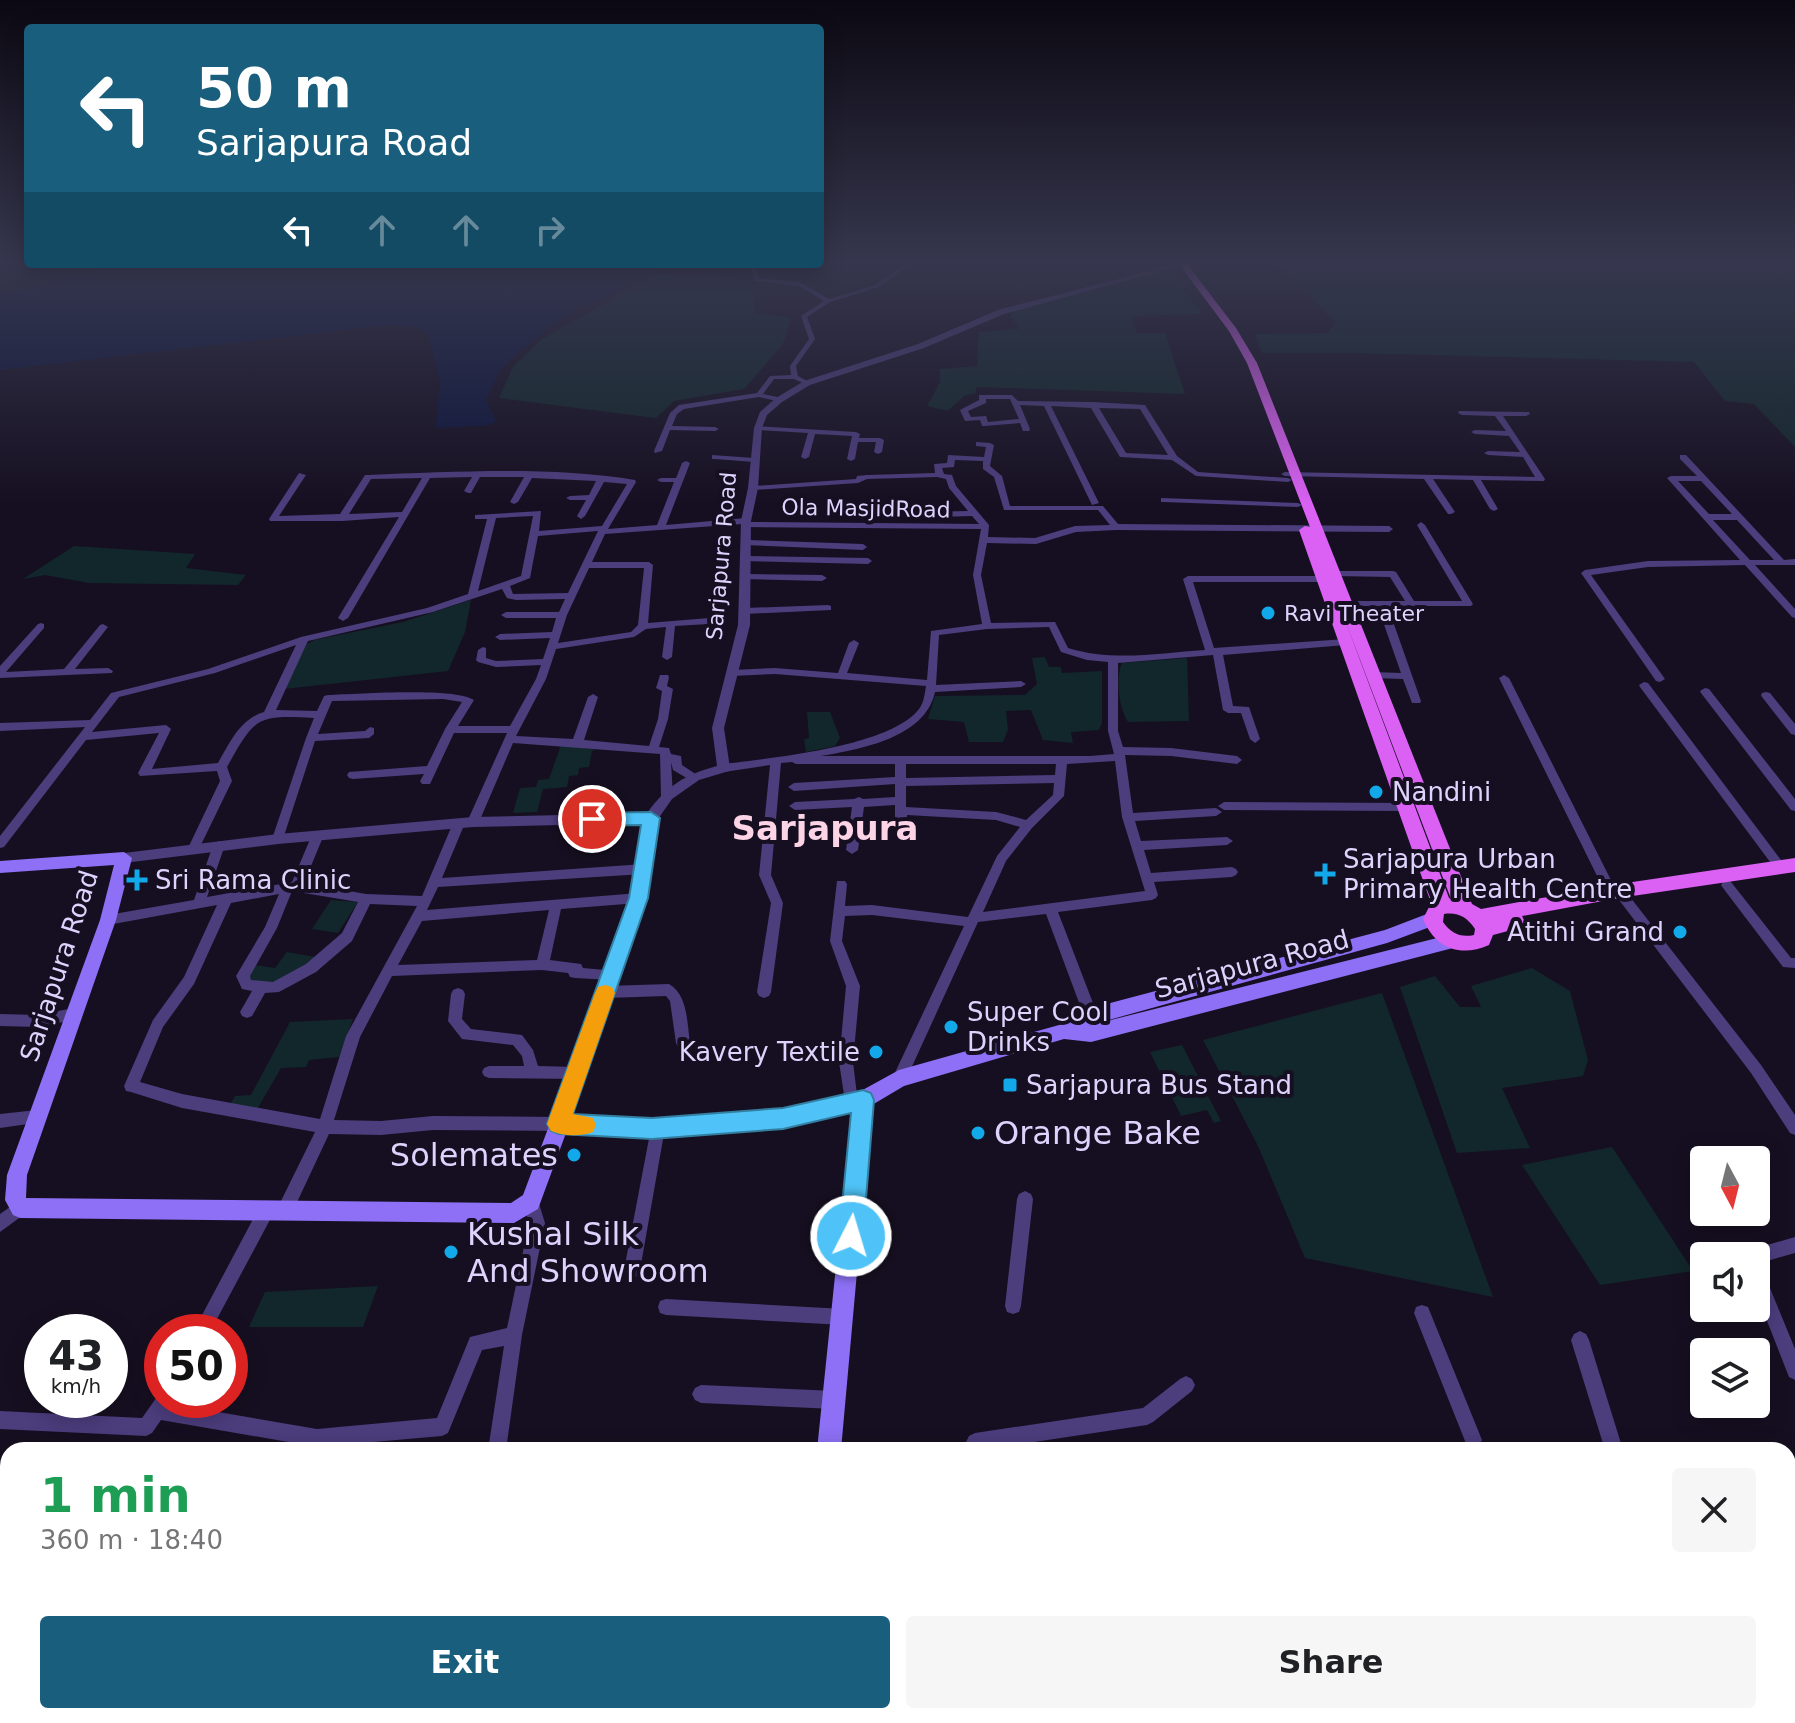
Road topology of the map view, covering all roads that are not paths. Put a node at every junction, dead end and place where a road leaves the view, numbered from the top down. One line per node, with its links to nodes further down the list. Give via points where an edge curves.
1 (808, 344): 4 (street, via 793,366)
2 (925, 344): 5 (street, Sarjapura Road)
3 (1232, 344): 39 (main road)
4 (795, 377): 5 (street); 6 (street, via 772,377)
5 (807, 383): 7 (street, Sarjapura Road)
6 (759, 395): 7 (street); 14 (street, via 682,407)
7 (779, 400): 15 (street, Sarjapura Road, via 763,414)
8 (1016, 403): 8 (street, via 1012,397 982,397 964,410 968,419 983,418 985,424 1025,425); 9 (street)
9 (1046, 403): 10 (street); 52 (street)
10 (1093, 404): 29 (street, via 1142,407); 29 (street, via 1123,455)
11 (1462, 413): 12 (street)
12 (1498, 414): 13 (street); 19 (street)
13 (1526, 414)
14 (667, 428): 16 (street); 22 (street)
15 (758, 428): 17 (street); 32 (street, Sarjapura Road)
16 (715, 429)
17 (812, 431): 20 (street, via 856,434); 27 (street)
18 (1475, 432): 19 (street)
19 (1512, 434): 25 (street)
20 (856, 440): 23 (street, via 880,440); 30 (street)
21 (979, 444): 31 (street, via 990,445)
22 (658, 451)
23 (878, 452)
24 (1488, 453): 25 (street)
25 (1525, 455): 42 (street, via 1541,479)
26 (715, 457): 32 (street)
27 (805, 457)
28 (1683, 457): 43 (street)
29 (1174, 458): 39 (street, via 1196,474)
30 (851, 459)
31 (987, 459): 38 (street, via 951,457 951,465 937,466); 68 (street, via 1007,508 1100,508)
32 (754, 460): 46 (street, Sarjapura Road)
33 (686, 463): 45 (street)
34 (478, 474): 36 (street); 37 (street); 47 (street)
35 (302, 475): 64 (street, via 273,519)
36 (428, 475): 57 (street); 64 (street, via 368,477)
37 (529, 475): 41 (street); 51 (street)
38 (940, 475): 46 (street); 56 (street, via 949,477)
39 (1290, 476): 40 (street); 53 (main road); 69 (main road)
40 (1427, 477): 42 (street); 55 (street)
41 (602, 478): 48 (street); 72 (street, via 632,482)
42 (1476, 478): 54 (street)
43 (1703, 479): 62 (street, via 1671,478); 63 (street)
44 (661, 480): 45 (street)
45 (679, 480): 70 (street)
46 (753, 488): 65 (street, Sarjapura Road)
47 (468, 491)
48 (591, 497): 49 (street); 59 (street)
49 (570, 498)
50 (1164, 500): 53 (street)
51 (514, 502)
52 (1095, 503)
53 (1298, 505): 69 (main road)
54 (1494, 509)
55 (1451, 512)
56 (976, 513): 60 (street); 67 (street)
57 (406, 514): 64 (street); 97 (street)
58 (492, 516): 61 (street); 73 (street, via 538,513); 88 (street)
59 (581, 516)
60 (871, 516)
61 (478, 517)
62 (1705, 517): 63 (street); 81 (street)
63 (1739, 517): 79 (street)
64 (342, 518)
65 (746, 523): 67 (street, Ola MasjidRoad); 70 (street, Ola MasjidRoad); 75 (street, Sarjapura Road)
66 (1421, 525): 90 (street, via 1468,604)
67 (986, 527): 74 (street)
68 (1116, 527): 69 (street); 74 (street, via 1075,529 1036,541)
69 (1310, 527): 71 (street); 83 (main road)
70 (660, 528): 72 (street, Ola MasjidRoad)
71 (1389, 529)
72 (603, 530): 73 (street, Ola MasjidRoad); 82 (street)
73 (535, 534): 86 (street, via 525,578)
74 (985, 540): 103 (street, via 977,575)
75 (747, 543): 76 (street); 77 (street, Sarjapura Road)
76 (863, 547)
77 (745, 559): 78 (street); 84 (street, Sarjapura Road)
78 (868, 561)
79 (1781, 562): 80 (street); 81 (street)
80 (1795, 562)
81 (1745, 563): 96 (street); 125 (street, via 1648,564 1585,573)
82 (587, 565): 87 (street); 102 (street, via 649,565)
83 (1328, 576): 89 (main road); 90 (street, via 1393,574); 100 (main road); 112 (street, via 1188,579)
84 (745, 577): 85 (street); 92 (street, Sarjapura Road)
85 (822, 578)
86 (505, 586): 87 (street, via 516,597); 88 (street)
87 (571, 596): 95 (street)
88 (472, 597): 107 (street)
89 (1346, 604): 90 (street); 100 (main road)
90 (1411, 604)
91 (828, 608): 92 (street)
92 (745, 611): 119 (street, Sarjapura Road)
93 (1385, 613): 122 (street)
94 (506, 615): 95 (street)
95 (562, 615): 105 (street)
96 (1795, 615)
97 (343, 618)
98 (709, 621): 99 (street)
99 (671, 624): 102 (street); 113 (street)
100 (1347, 625): 108 (main road); 121 (main road)
101 (41, 626): 118 (street)
102 (643, 626): 110 (street, via 634,634)
103 (987, 626): 114 (street, via 1052,624 1064,650); 128 (street, via 934,633)
104 (103, 627): 117 (street)
105 (554, 635): 106 (street); 110 (street)
106 (500, 637)
107 (304, 639): 133 (street); 135 (street, via 211,671 121,692)
108 (1346, 642): 112 (street); 163 (main road)
109 (854, 643): 120 (street)
110 (550, 647): 115 (street)
111 (483, 650): 115 (street, via 481,660 490,664)
112 (1214, 651): 114 (street); 143 (street, via 1228,710 1245,709)
113 (667, 657)
114 (1113, 660): 146 (street, via 1113,731)
115 (544, 662): 140 (street, via 541,679)
116 (108, 671): 117 (street)
117 (67, 672): 118 (street)
118 (0, 673)
119 (732, 673): 120 (street); 154 (street, Sarjapura Road, via 718,728)
120 (842, 674): 128 (street)
121 (1373, 675): 122 (street); 200 (main road)
122 (1407, 676): 132 (street)
123 (664, 677): 145 (street, via 661,688 668,689)
124 (1504, 678): 189 (street)
125 (1660, 679)
126 (1021, 684): 128 (street)
127 (1644, 685): 181 (street)
128 (930, 686): 147 (street, via 924,710 909,724 876,740)
129 (1705, 691): 164 (street)
130 (1766, 695): 139 (street)
131 (593, 697): 144 (street)
132 (1416, 701)
133 (269, 713): 134 (street); 153 (street, via 244,725)
134 (320, 715): 137 (street, via 328,698 469,700); 142 (street)
135 (92, 723): 136 (street); 141 (street)
136 (0, 727)
137 (450, 729): 140 (street); 155 (street, via 428,776)
138 (370, 731): 142 (street)
139 (1795, 731)
140 (511, 735): 144 (street); 168 (street)
141 (81, 737): 153 (street, via 166,729 144,773); 173 (street)
142 (311, 738): 171 (street)
143 (1255, 739)
144 (578, 741): 145 (street)
145 (653, 750): 148 (street, via 665,751)
146 (1119, 754): 151 (street); 152 (street, via 1171,752); 166 (street)
147 (793, 756): 149 (street, via 799,762); 150 (street)
148 (665, 757): 156 (street, via 677,759 677,767); 160 (street)
149 (900, 759): 151 (street); 158 (street)
150 (776, 760): 154 (street); 212 (street, via 765,875 777,903)
151 (1062, 760): 157 (street)
152 (1237, 760)
153 (221, 767): 176 (street, via 226,781)
154 (724, 768): 156 (street)
155 (353, 775)
156 (694, 777): 160 (street)
157 (1061, 779): 158 (street); 169 (street, via 1058,796)
158 (901, 781): 159 (street); 165 (street)
159 (794, 787)
160 (667, 796): 167 (street)
161 (859, 801): 162 (street); 165 (street); 177 (street)
162 (795, 806)
163 (1406, 807): 166 (street, via 1220,809); 198 (main road)
164 (1795, 807)
165 (901, 812): 169 (street, via 996,816)
166 (1128, 817): 175 (street)
167 (651, 818): 168 (street, Sarjapura Road); 180 (street)
168 (466, 822): 170 (street, Sarjapura Road); 185 (street)
169 (1028, 825): 202 (street, via 1001,859)
170 (317, 837): 171 (street, Sarjapura Road); 188 (street)
171 (278, 839): 174 (street, Sarjapura Road)
172 (1227, 841): 175 (street)
173 (0, 844)
174 (219, 845): 176 (street, Sarjapura Road); 194 (street)
175 (1137, 846): 184 (street)
176 (194, 848): 178 (street, Sarjapura Road)
177 (852, 850)
178 (124, 858): 179 (main road); 201 (main road, Sarjapura Road)
179 (0, 867)
180 (644, 869): 185 (street); 190 (street)
181 (1790, 869): 183 (main road)
182 (1232, 872): 184 (street)
183 (1750, 877): 187 (main road); 189 (main road)
184 (1147, 878): 196 (street, via 1152,895)
185 (433, 883): 193 (street)
186 (841, 884): 197 (street)
187 (1727, 885): 189 (main road); 204 (street, via 1788,963)
188 (292, 887): 191 (street); 192 (street); 210 (street, via 243,976 247,985)
189 (1619, 895): 200 (main road); 230 (street, via 1756,1069)
190 (639, 898): 195 (street); 208 (street)
191 (366, 899): 193 (street); 210 (street, via 347,937 311,968 274,988)
192 (226, 900): 194 (street); 228 (street, via 189,980 158,1024 131,1086 182,1101)
193 (426, 901): 199 (street)
194 (198, 905): 201 (street)
195 (556, 905): 199 (street); 205 (street)
196 (1051, 909): 202 (street); 216 (street)
197 (838, 911): 202 (street); 224 (street, via 836,941 853,986 846,1062)
198 (1437, 913): 200 (main road); 203 (main road, via 1438,932); 206 (main road, Sarjapura Road, via 1387,936)
199 (419, 916): 207 (street)
200 (1476, 918): 203 (main road, via 1485,935 1477,943)
201 (108, 920): 215 (main road, Sarjapura Road)
202 (972, 920): 223 (street)
203 (1453, 941): 209 (main road, Sarjapura Road)
204 (1795, 963)
205 (542, 965): 207 (street); 208 (street)
206 (1283, 965): 209 (main road); 216 (main road, Sarjapura Road)
207 (391, 971): 228 (street, via 353,1036)
208 (611, 975): 211 (street)
209 (1297, 982): 218 (main road, Sarjapura Road, via 1091,1034)
210 (261, 987): 214 (street)
211 (606, 992): 219 (street, via 669,990 676,999); 222 (street)
212 (764, 992)
213 (458, 994): 221 (street, via 455,1021 467,1035 517,1039)
214 (247, 1012)
215 (74, 1014): 217 (street); 225 (main road, Sarjapura Road)
216 (1091, 1016): 218 (main road, Sarjapura Road)
217 (0, 1020)
218 (1064, 1031): 223 (main road, Sarjapura Road)
219 (683, 1043)
220 (489, 1072): 221 (street)
221 (533, 1073): 222 (street)
222 (577, 1073): 227 (street)
223 (899, 1079): 224 (main road, Sarjapura Road)
224 (857, 1102): 229 (main road, Sarjapura Road, via 783,1118); 244 (main road)
225 (37, 1117): 226 (street); 233 (main road, Sarjapura Road)
226 (0, 1121)
227 (559, 1124): 228 (street); 229 (main road, Sarjapura Road); 232 (main road)
228 (325, 1127): 234 (street)
229 (658, 1128): 238 (street)
230 (1795, 1128)
231 (1025, 1199): 239 (street)
232 (531, 1202): 234 (main road, via 514,1213); 245 (street, via 537,1223)
233 (12, 1204): 234 (main road); 235 (street)
234 (275, 1210): 243 (street)
235 (0, 1224)
236 (1795, 1245): 237 (street)
237 (1770, 1252)
238 (632, 1270)
239 (1013, 1306)
240 (666, 1307): 244 (street)
241 (1770, 1308): 247 (street)
242 (1422, 1313): 254 (street)
243 (212, 1314)
244 (844, 1317): 250 (main road)
245 (514, 1335): 252 (street, via 476,1343 442,1427 317,1438); 255 (street)
246 (1580, 1340): 258 (street)
247 (1795, 1371)
248 (1186, 1385): 257 (street, via 1147,1416)
249 (701, 1394): 250 (street)
250 (835, 1400): 256 (main road)
251 (153, 1418): 253 (street, via 146,1427)
252 (220, 1418)
253 (0, 1420)
254 (1473, 1440)
255 (498, 1442)
256 (830, 1442)
257 (975, 1442)
258 (1612, 1442)

